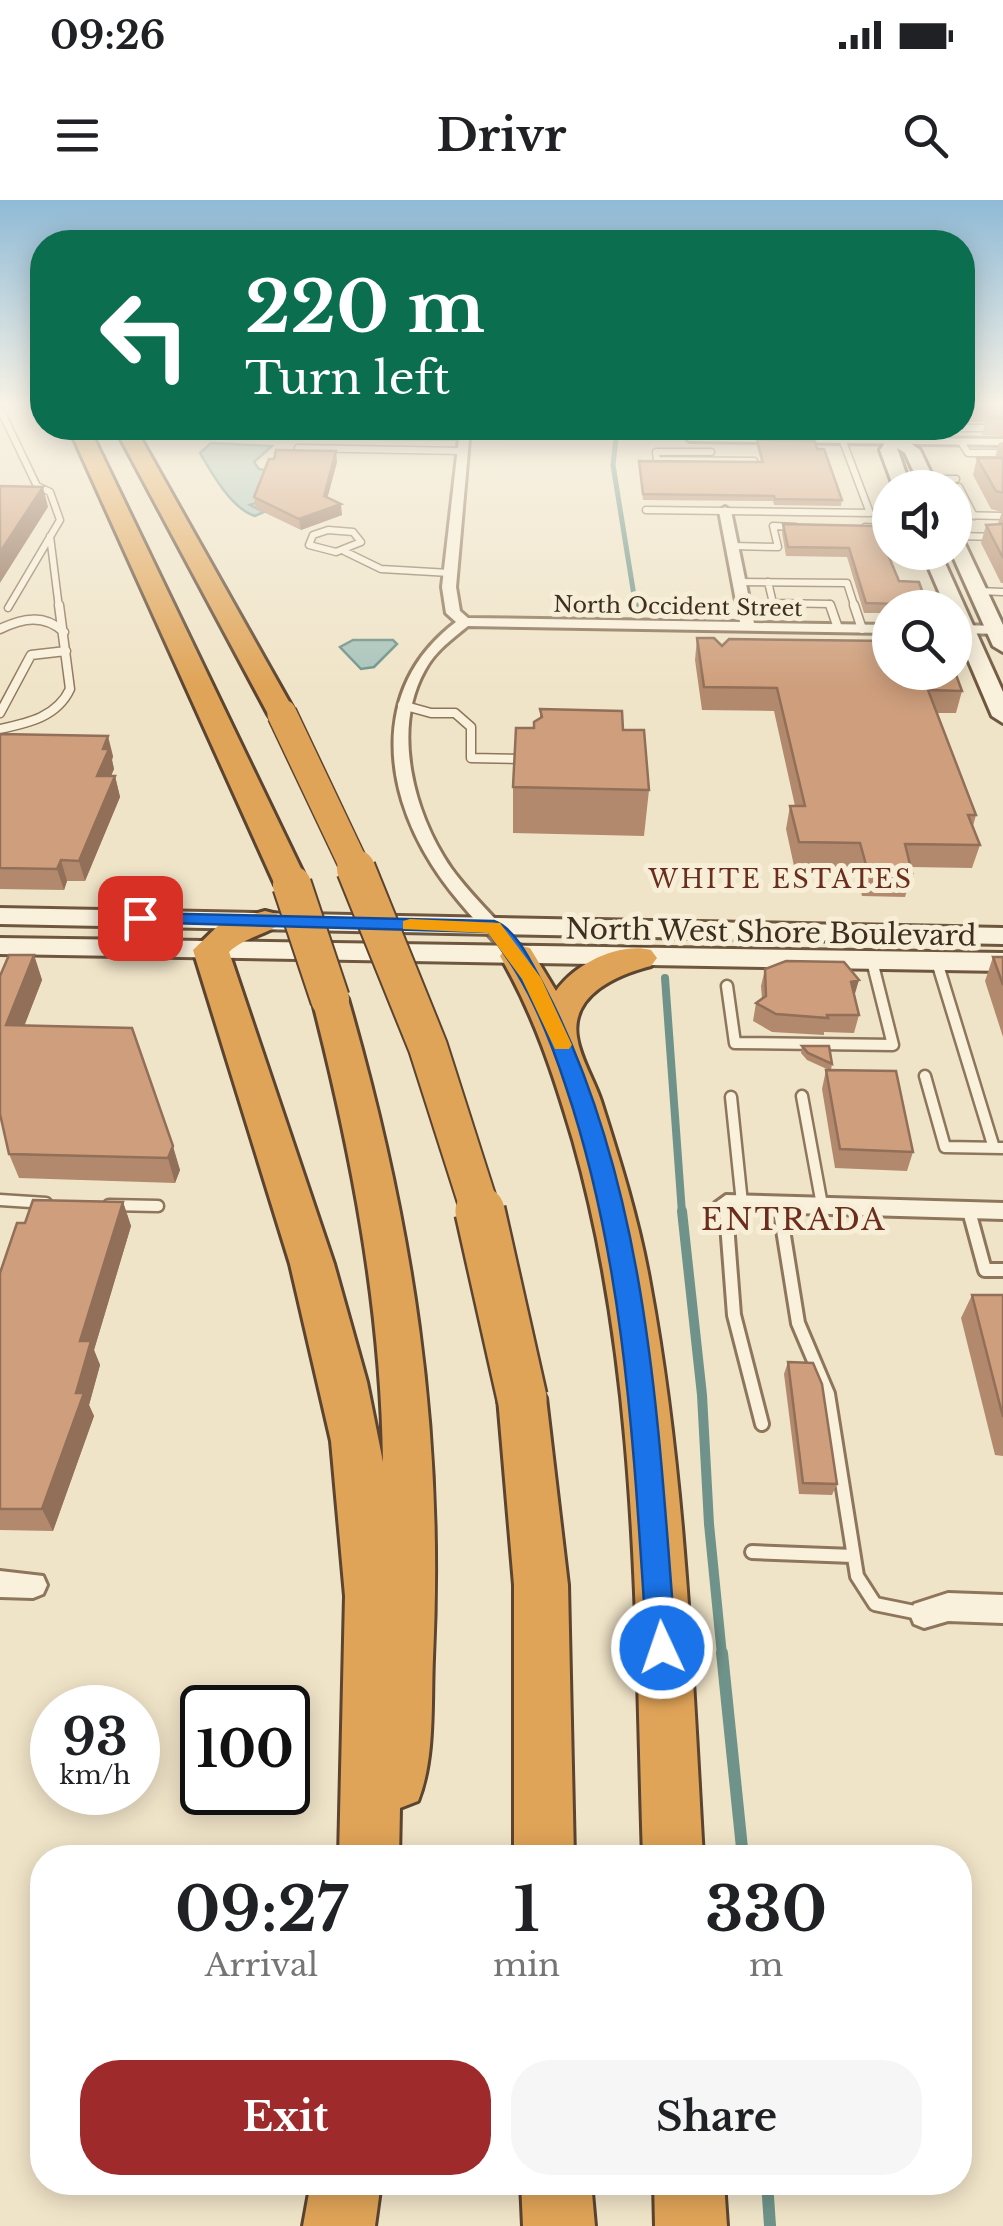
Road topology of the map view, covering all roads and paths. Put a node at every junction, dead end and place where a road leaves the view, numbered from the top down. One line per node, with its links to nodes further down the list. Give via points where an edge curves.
1 (47, 498): 9 (lane)
2 (52, 498): 18 (lane, via 60,520)
3 (108, 498): 48 (highway)
4 (163, 498): 8 (highway)
5 (166, 498): 8 (highway)
6 (457, 498): 24 (street)
7 (863, 498): 11 (lane, via 870,513)
8 (167, 504): 85 (highway, bridge, via 282,714 367,889 448,1094 496,1259 522,1398 541,1585)
9 (42, 506)
10 (646, 510): 11 (lane)
11 (724, 511): 21 (street)
12 (972, 512): 13 (lane)
13 (974, 516): 14 (lane)
14 (1003, 516)
15 (810, 527): 21 (lane, via 773,526 778,547)
16 (847, 527): 17 (lane)
17 (872, 528)
18 (50, 536): 29 (lane); 36 (lane)
19 (1003, 537): 20 (lane)
20 (972, 538)
21 (732, 546): 25 (street)
22 (344, 551): 22 (lane, via 361,542 358,535 328,530 308,542 319,550); 24 (lane, via 399,573)
23 (969, 570): 27 (main road)
24 (450, 573): 30 (street, via 453,613)
25 (739, 582): 26 (lane); 31 (street)
26 (768, 582): 32 (lane, via 773,604 830,604); 33 (lane, via 847,583)
27 (978, 591): 28 (lane); 38 (main road)
28 (1003, 592)
29 (8, 608)
30 (465, 622): 31 (street, North Occident Street); 41 (street, via 423,657)
31 (748, 627): 32 (street, North Occident Street)
32 (838, 628): 33 (street, North Occident Street)
33 (862, 628): 34 (street, North Occident Street)
34 (872, 628)
35 (0, 629): 36 (lane, via 45,618)
36 (64, 632): 39 (lane)
37 (972, 632): 38 (street)
38 (1000, 635)
39 (66, 652): 42 (lane, via 31,656); 46 (lane, via 70,689 62,704)
40 (972, 654): 44 (main road)
41 (402, 704): 43 (lane); 45 (street)
42 (0, 713)
43 (431, 714): 45 (lane); 47 (lane, via 455,714 471,727 470,758)
44 (1003, 716)
45 (400, 728): 50 (street, via 409,792 426,841)
46 (0, 729)
47 (534, 759)
48 (278, 903): 49 (main road, North West Shore Boulevard); 50 (main road, North West Shore Boulevard); 53 (highway); 84 (highway, bridge, via 330,999 378,1192 404,1392 408,1590)
49 (0, 916)
50 (494, 927): 51 (main road, North West Shore Boulevard); 54 (street)
51 (1003, 936)
52 (0, 946): 53 (main road, North West Shore Boulevard)
53 (211, 950): 54 (main road, North West Shore Boulevard); 83 (highway, via 322,1298 355,1440 372,1593)
54 (518, 956): 55 (main road, North West Shore Boulevard); 60 (highway)
55 (639, 958): 56 (main road, North West Shore Boulevard); 60 (highway, via 583,980 564,1007)
56 (872, 961): 57 (main road, North West Shore Boulevard); 59 (lane, via 894,1046 736,1043)
57 (937, 962): 58 (main road, North West Shore Boulevard); 64 (lane)
58 (1003, 962)
59 (728, 986)
60 (558, 1033): 86 (highway, via 602,1159 632,1316 654,1500)
61 (925, 1076): 64 (lane, via 945,1148)
62 (802, 1096): 71 (lane)
63 (731, 1097): 66 (lane)
64 (998, 1148)
65 (3, 1200): 67 (lane); 74 (lane)
66 (734, 1203): 68 (street); 76 (lane, via 725,1228 741,1365)
67 (62, 1204)
68 (778, 1204): 71 (street); 78 (lane, via 798,1323 828,1394)
69 (101, 1205): 70 (lane)
70 (158, 1206)
71 (822, 1206): 72 (street)
72 (969, 1210): 73 (street); 75 (lane, via 985,1270)
73 (1003, 1211)
74 (0, 1215)
75 (1003, 1270)
76 (762, 1424)
77 (752, 1552): 78 (lane)
78 (852, 1556): 82 (lane, via 862,1588 876,1604)
79 (0, 1584): 80 (street)
80 (33, 1585)
81 (1003, 1609): 82 (street, via 948,1607)
82 (924, 1614)
83 (369, 1845)
84 (391, 1845)
85 (544, 1845)
86 (671, 1845)
87 (341, 2195): 91 (highway)
88 (533, 2195): 92 (highway)
89 (557, 2195): 93 (highway)
90 (690, 2195): 94 (highway)
91 (337, 2226)
92 (532, 2226)
93 (559, 2226)
94 (691, 2226)

